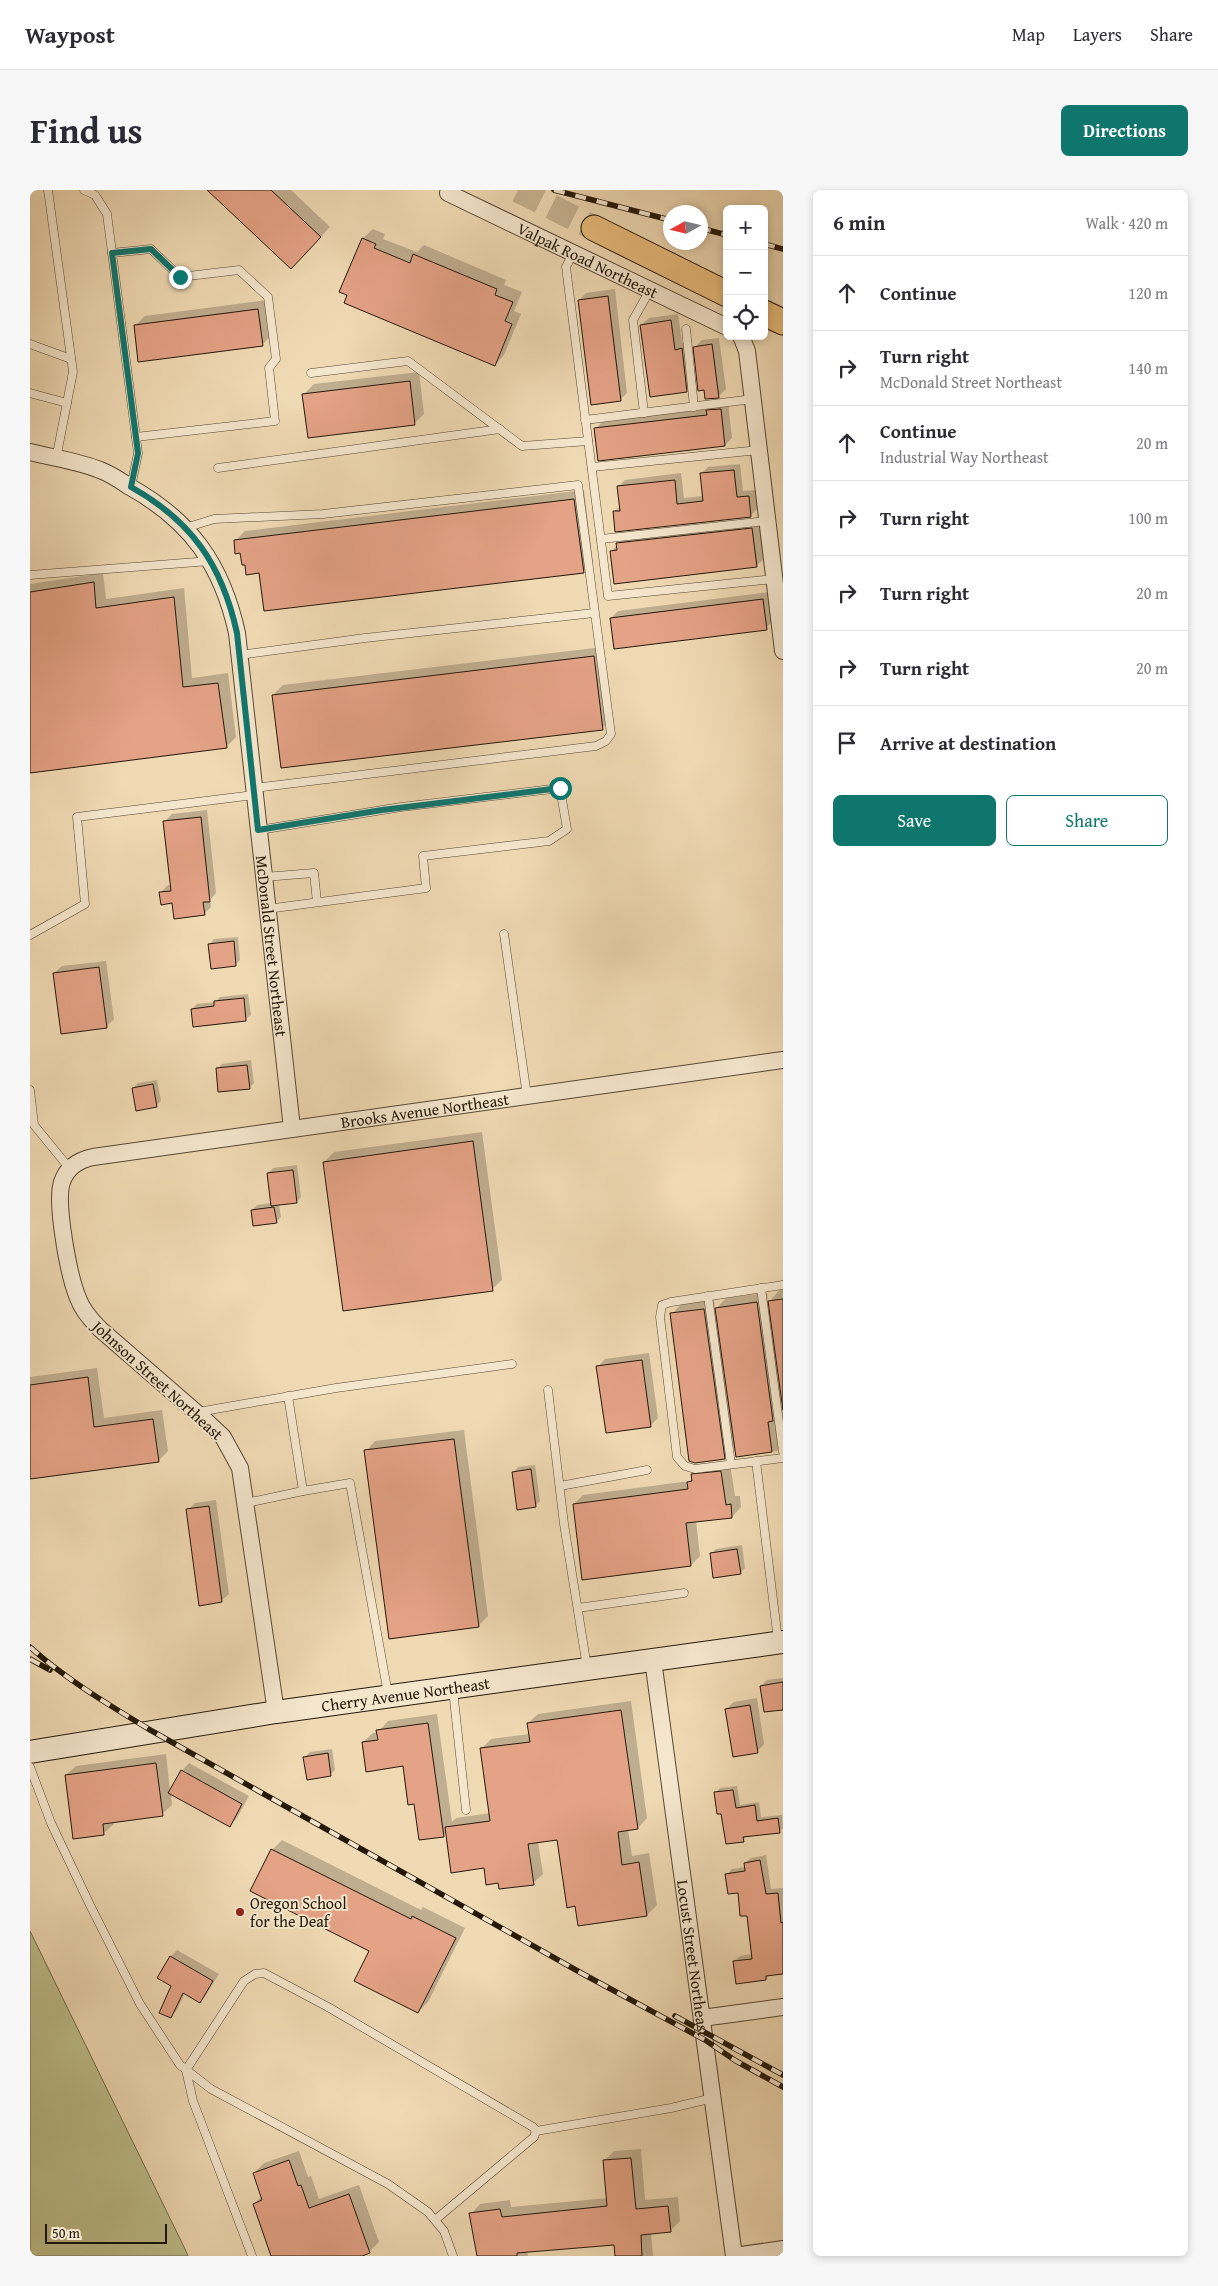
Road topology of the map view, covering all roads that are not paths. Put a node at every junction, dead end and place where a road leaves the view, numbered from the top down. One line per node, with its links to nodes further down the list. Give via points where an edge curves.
1 (48, 190): 15 (lane)
2 (84, 190): 5 (lane, via 94,195 107,214)
3 (448, 194): 6 (street, Valpak Road Northeast)
4 (594, 228): 8 (main road)
5 (112, 253): 24 (lane); 24 (lane, via 151,249 180,277 239,270 268,297 276,359 269,368 275,421)
6 (573, 253): 7 (street, Valpak Road Northeast); 22 (lane, via 566,267)
7 (650, 290): 11 (street, Valpak Road Northeast); 21 (lane, via 633,320)
8 (723, 292)
9 (768, 315): 10 (main road)
10 (783, 322)
11 (723, 325)
12 (686, 329): 20 (lane)
13 (743, 340): 18 (street)
14 (30, 344): 15 (lane)
15 (71, 359): 19 (lane, via 73,372)
16 (311, 374): 23 (lane, via 408,361)
17 (30, 393): 19 (lane)
18 (753, 399): 20 (lane); 26 (street)
19 (67, 403): 28 (lane)
20 (694, 407): 21 (lane)
21 (644, 413): 22 (lane)
22 (586, 420): 25 (lane)
23 (500, 429): 25 (lane, via 522,446); 30 (lane)
24 (136, 437): 31 (lane, via 138,453)
25 (588, 441): 29 (lane)
26 (759, 450): 29 (lane); 32 (street)
27 (30, 452): 28 (street, McDonald Street Northeast)
28 (56, 459): 31 (street, McDonald Street Northeast, via 101,470)
29 (592, 467): 34 (lane)
30 (218, 468)
31 (131, 487): 33 (street, McDonald Street Northeast, via 154,500)
32 (767, 521): 34 (lane); 37 (street)
33 (185, 528): 35 (street, McDonald Street Northeast); 38 (lane, via 214,519 323,514 578,486)
34 (601, 539): 37 (lane, via 608,596)
35 (211, 561): 36 (lane); 40 (street, McDonald Street Northeast, via 230,604)
36 (30, 575)
37 (774, 579): 39 (street)
38 (594, 613): 40 (lane); 41 (lane, via 611,734 606,741 596,746)
39 (783, 651)
40 (239, 655): 41 (street, McDonald Street Northeast)
41 (254, 791): 42 (street, McDonald Street Northeast); 47 (lane, via 76,817 85,904)
42 (258, 830): 43 (street, McDonald Street Northeast); 44 (lane, via 382,810 560,788 567,829 549,841 423,856 426,888)
43 (264, 877): 44 (lane, via 314,873); 45 (street, McDonald Street Northeast)
44 (317, 902): 45 (lane)
45 (267, 909): 51 (street, McDonald Street Northeast)
46 (504, 934): 50 (lane)
47 (30, 935)
48 (783, 1060): 50 (street, Brooks Avenue Northeast)
49 (30, 1090): 52 (lane, via 34,1125)
50 (527, 1096): 51 (street, Brooks Avenue Northeast)
51 (292, 1128): 52 (street, Brooks Avenue Northeast, via 93,1157 80,1160)
52 (70, 1169): 59 (street, Johnson Street Northeast, via 62,1181 60,1205 70,1274 78,1299 100,1329)
53 (783, 1285): 54 (lane)
54 (761, 1288): 55 (lane); 60 (lane)
55 (708, 1296): 63 (lane); 63 (lane, via 662,1305 660,1317 677,1457 685,1466 695,1469)
56 (512, 1364): 58 (lane)
57 (548, 1390): 65 (lane)
58 (288, 1396): 59 (lane); 66 (lane)
59 (196, 1412): 67 (street, Johnson Street Northeast, via 223,1437 234,1454)
60 (783, 1452)
61 (783, 1458): 62 (lane)
62 (756, 1461): 63 (lane); 70 (lane)
63 (731, 1464)
64 (647, 1470): 65 (lane)
65 (560, 1486): 69 (lane)
66 (303, 1491): 67 (lane); 74 (lane, via 350,1483)
67 (246, 1503): 75 (street, Johnson Street Northeast)
68 (684, 1592): 69 (lane)
69 (578, 1608): 72 (lane)
70 (780, 1642): 71 (main road, Cherry Avenue Northeast)
71 (653, 1660): 72 (main road, Cherry Avenue Northeast); 80 (street, Locust Street Northeast)
72 (587, 1669): 73 (main road, Cherry Avenue Northeast)
73 (452, 1688): 74 (main road, Cherry Avenue Northeast); 78 (lane)
74 (389, 1696): 75 (main road, Cherry Avenue Northeast)
75 (276, 1712): 76 (main road, Cherry Avenue Northeast)
76 (30, 1752)
77 (30, 1767): 81 (lane, via 51,1823 140,2004)
78 (466, 1810)
79 (783, 2007): 80 (street)
80 (702, 2018): 82 (street, Locust Street Northeast)
81 (186, 2070): 83 (lane, via 244,1981 264,1973 501,2108); 84 (lane, via 211,2089 388,2184); 86 (lane, via 193,2101)
82 (713, 2098): 83 (lane); 88 (street, Locust Street Northeast)
83 (536, 2132): 84 (lane)
84 (435, 2220): 87 (lane, via 444,2231)
85 (783, 2249): 88 (street)
86 (252, 2256)
87 (453, 2256)
88 (734, 2256)

